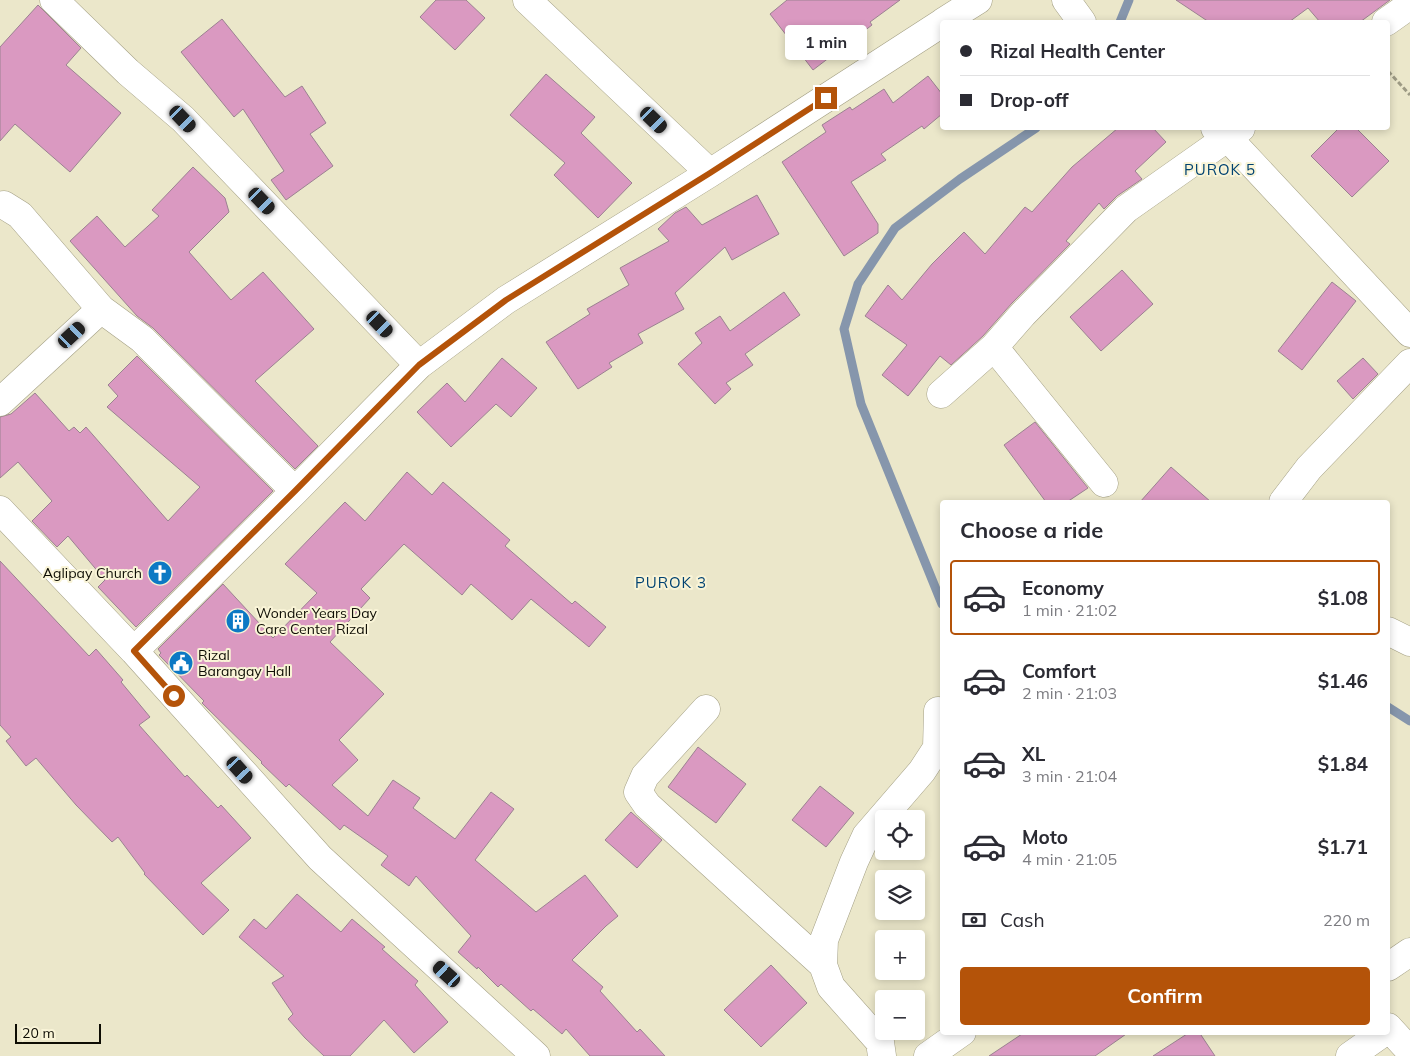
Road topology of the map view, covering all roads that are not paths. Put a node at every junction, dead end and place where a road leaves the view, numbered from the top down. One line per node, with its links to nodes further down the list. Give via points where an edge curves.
1 (54, 0): 17 (street, via 128,72 183,119)
2 (527, 0): 11 (street)
3 (978, 0): 6 (street)
4 (1066, 0): 7 (street)
5 (1410, 5): 8 (street)
6 (948, 20)
7 (1081, 20)
8 (1389, 20)
9 (940, 25): 11 (street)
10 (1228, 131): 14 (street); 15 (street, via 1126,208)
11 (710, 173): 17 (street, via 506,300)
12 (4, 205): 13 (street, via 20,215)
13 (101, 309): 19 (street); 21 (street, via 142,339)
14 (1410, 333)
15 (994, 347): 18 (street); 20 (street)
16 (1410, 363): 22 (street, via 1309,468)
17 (419, 365): 21 (street)
18 (941, 394)
19 (0, 402)
20 (1104, 483)
21 (295, 491): 26 (street)
22 (1285, 500)
23 (0, 510): 26 (street)
24 (1390, 632): 25 (street)
25 (1410, 642)
26 (134, 651): 36 (street, via 320,858)
27 (706, 709): 30 (street, via 645,776 638,792 647,805)
28 (938, 711): 30 (street, via 937,748 922,771 866,836 824,940)
29 (1410, 952): 31 (street)
30 (823, 965): 37 (street, via 831,987 880,1042)
31 (1390, 966)
32 (1390, 1033): 35 (street)
33 (958, 1035): 38 (street)
34 (1380, 1035): 39 (street)
35 (1410, 1052)
36 (536, 1056)
37 (882, 1056)
38 (928, 1056)
39 (1350, 1056)

